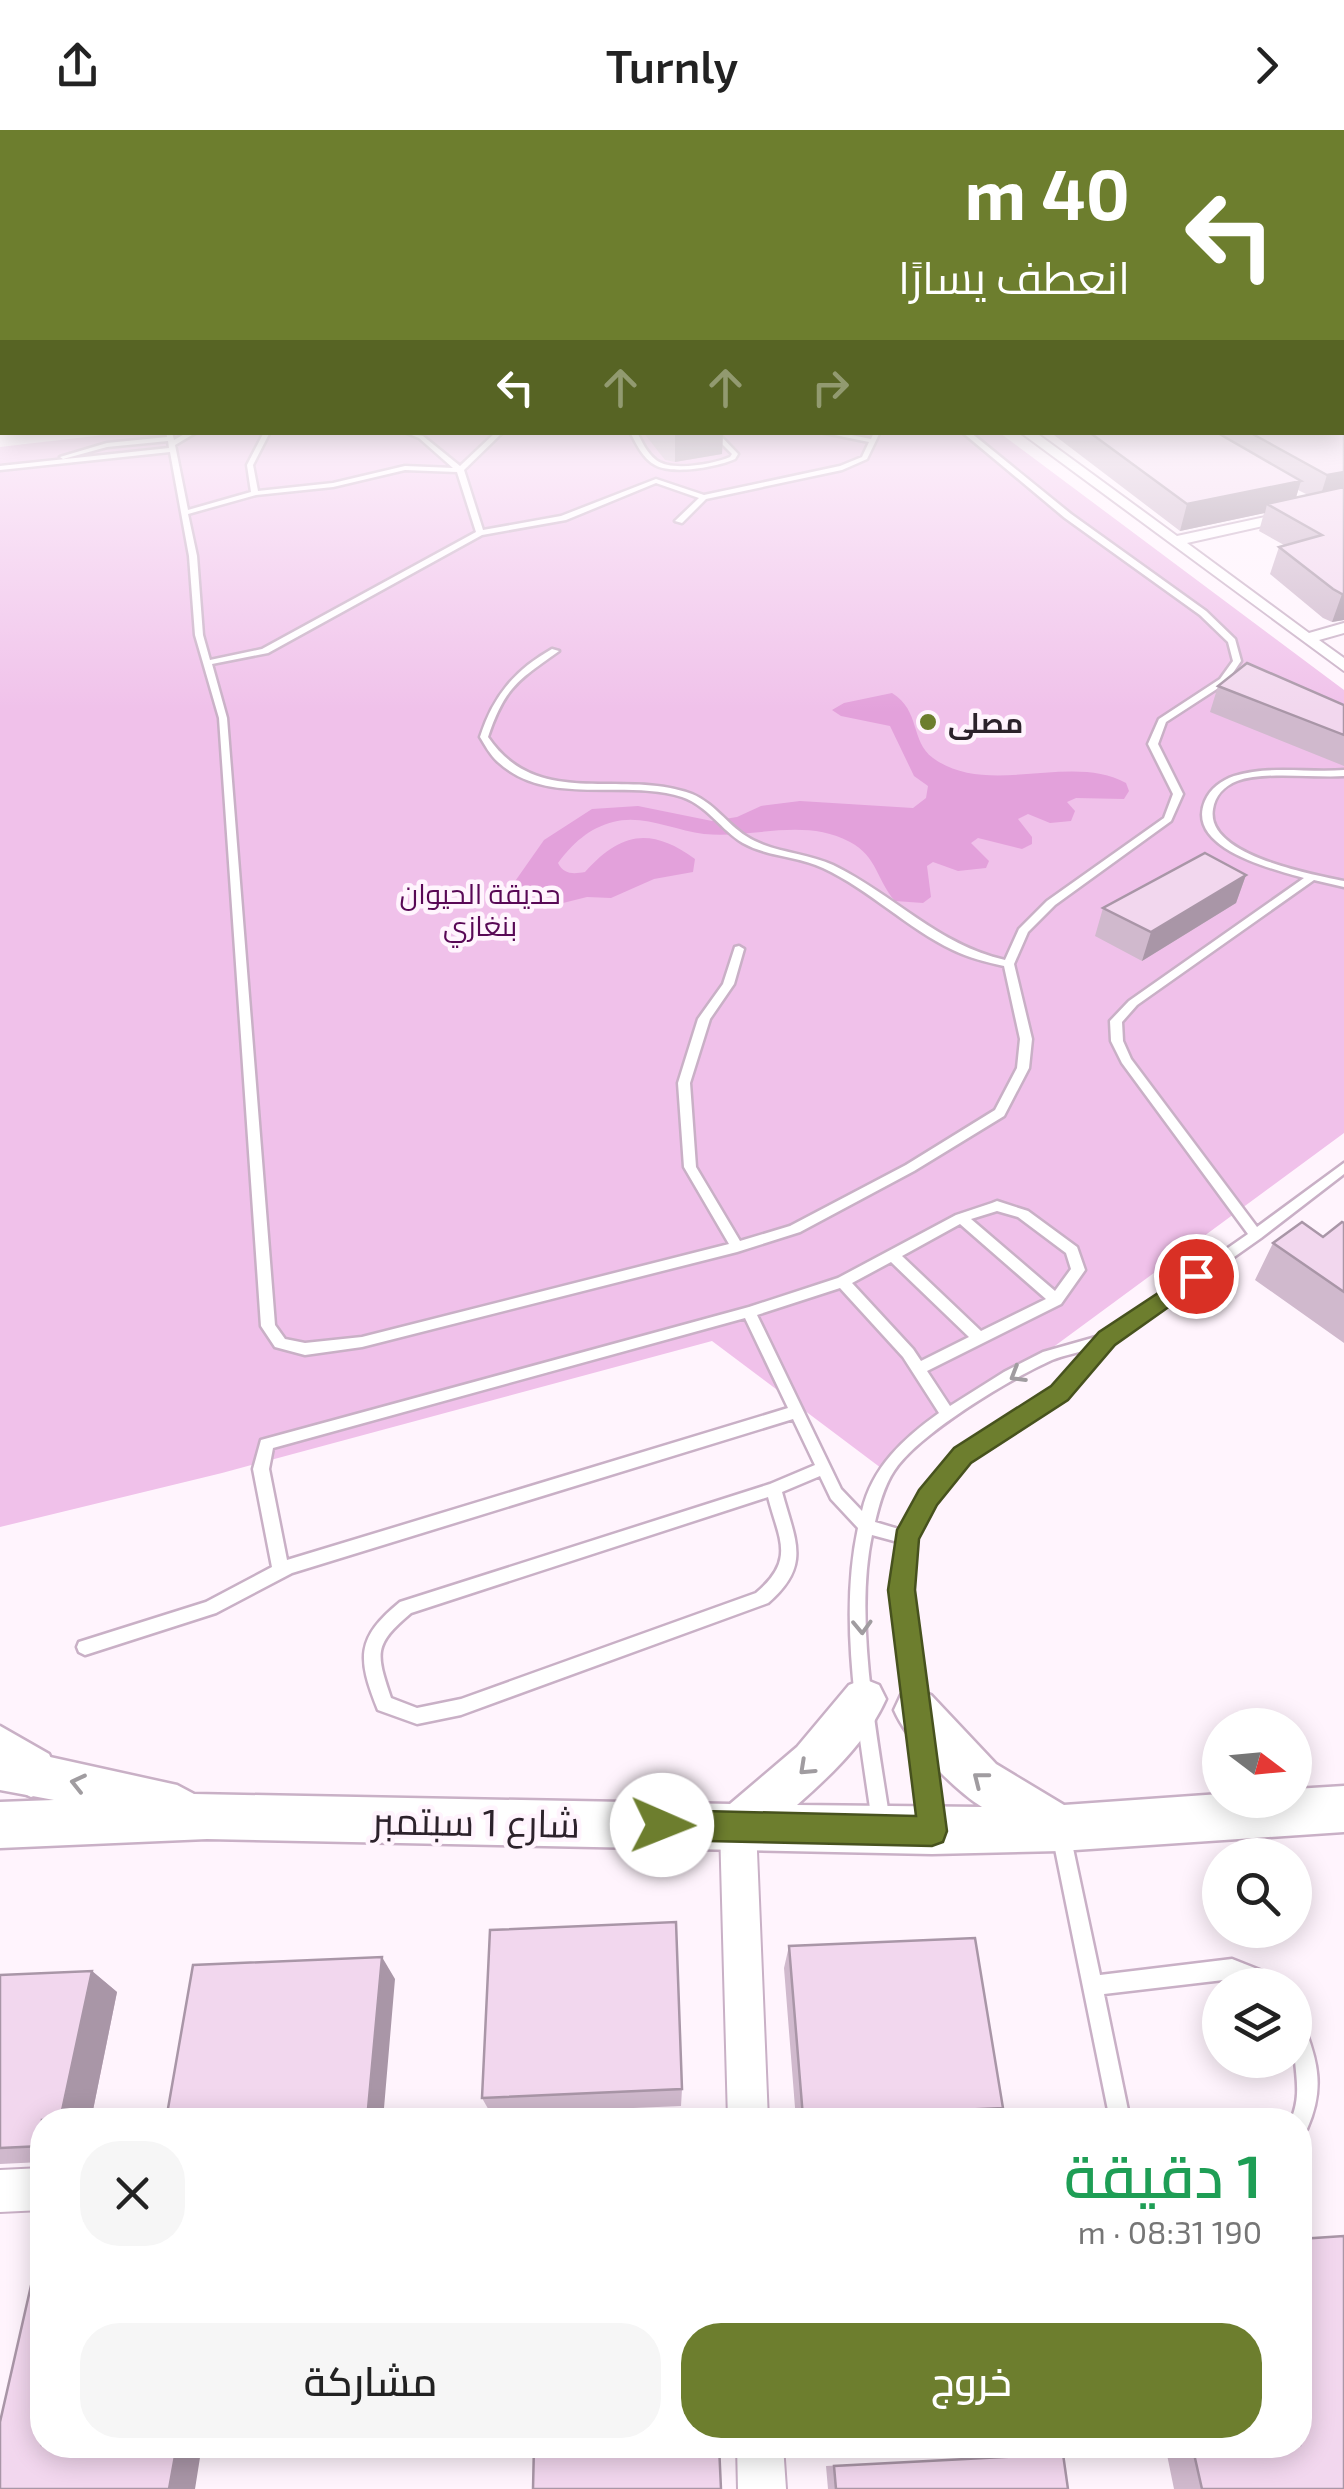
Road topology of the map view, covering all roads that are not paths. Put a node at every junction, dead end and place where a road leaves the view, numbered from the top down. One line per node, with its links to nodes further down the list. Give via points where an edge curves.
1 (181, 492): 14 (lane)
2 (265, 492): 9 (lane)
3 (467, 492): 16 (lane)
4 (628, 492): 16 (lane, via 563,518)
5 (689, 492): 10 (lane)
6 (727, 492): 10 (lane)
7 (1039, 492): 21 (lane, via 1203,612 1232,641)
8 (1109, 492): 17 (street)
9 (256, 493): 14 (lane)
10 (704, 497): 15 (lane)
11 (1298, 500): 13 (street)
12 (1344, 504): 13 (street)
13 (1316, 510): 17 (street)
14 (185, 513): 22 (lane)
15 (679, 521)
16 (480, 534): 22 (lane, via 264,651)
17 (1177, 541): 19 (street)
18 (1344, 628): 19 (street)
19 (1308, 638): 23 (street)
20 (555, 651): 29 (lane, via 528,665 492,708 484,737 502,762 570,785 686,795 740,836 824,864 928,934 984,961)
21 (1237, 660): 24 (lane); 29 (lane, via 1223,681 1162,722 1154,744 1178,794 1168,819 1051,903 1023,931)
22 (206, 663): 33 (lane, via 223,718 268,1326 280,1343 305,1349 362,1342)
23 (1344, 666)
24 (1253, 668)
25 (1344, 773): 26 (lane, via 1236,778 1206,808 1206,828 1217,842)
26 (1312, 877): 27 (lane); 32 (lane, via 1132,1002 1116,1020 1126,1060)
27 (1344, 884)
28 (739, 948): 33 (lane, via 728,984 704,1019 684,1082 690,1167)
29 (1008, 964): 33 (lane, via 1026,1039 1023,1068 1000,1113 795,1229)
30 (1344, 1167): 32 (lane)
31 (961, 1218): 34 (lane); 36 (lane); 36 (lane, via 997,1206 1023,1214 1072,1250 1078,1270)
32 (1256, 1235): 39 (lane)
33 (737, 1248)
34 (892, 1254): 35 (lane); 38 (lane)
35 (843, 1282): 37 (lane); 40 (lane)
36 (1056, 1300): 38 (lane)
37 (749, 1312): 41 (lane); 47 (lane, via 266,1444 261,1469)
38 (978, 1337): 40 (lane)
39 (1107, 1338): 42 (lane, one-way to 42, via 1048,1356); 46 (lane, via 1059,1393 962,1455)
40 (919, 1368): 42 (lane)
41 (795, 1412): 43 (lane); 47 (lane)
42 (948, 1416): 45 (lane, via 914,1438 886,1470)
43 (821, 1469): 44 (lane); 45 (lane)
44 (774, 1489): 44 (lane, via 406,1607 380,1627 369,1658 384,1704 417,1716 462,1707 762,1598 785,1582 791,1562)
45 (866, 1526): 46 (lane); 49 (lane, one-way to 49, via 860,1555)
46 (906, 1538): 50 (lane, via 902,1590)
47 (281, 1571): 48 (lane, via 210,1608)
48 (85, 1647)
49 (864, 1699): 55 (street, one-way to 55, via 813,1762); 57 (lane)
50 (916, 1710): 56 (street, one-way to 50, via 980,1780); 58 (lane)
51 (10, 1764): 53 (street, شارع 1 سبتمبر, one-way to 51)
52 (1344, 1809): 56 (street, شارع 1 سبتمبر)
53 (206, 1816): 54 (street, شارع 1 سبتمبر); 55 (street, شارع 1 سبتمبر)
54 (0, 1825)
55 (738, 1827): 57 (street, شارع 1 سبتمبر); 62 (street)
56 (1060, 1828): 58 (street, شارع 1 سبتمبر); 60 (lane)
57 (882, 1829): 58 (street, شارع 1 سبتمبر)
58 (932, 1831)
59 (1202, 1972): 60 (lane)
60 (1092, 1986): 63 (lane)
61 (1309, 2078): 64 (lane)
62 (748, 2108)
63 (1117, 2108)
64 (1307, 2108)
65 (30, 2190): 66 (street)
66 (0, 2191)
67 (761, 2458): 68 (street)
68 (762, 2489)

